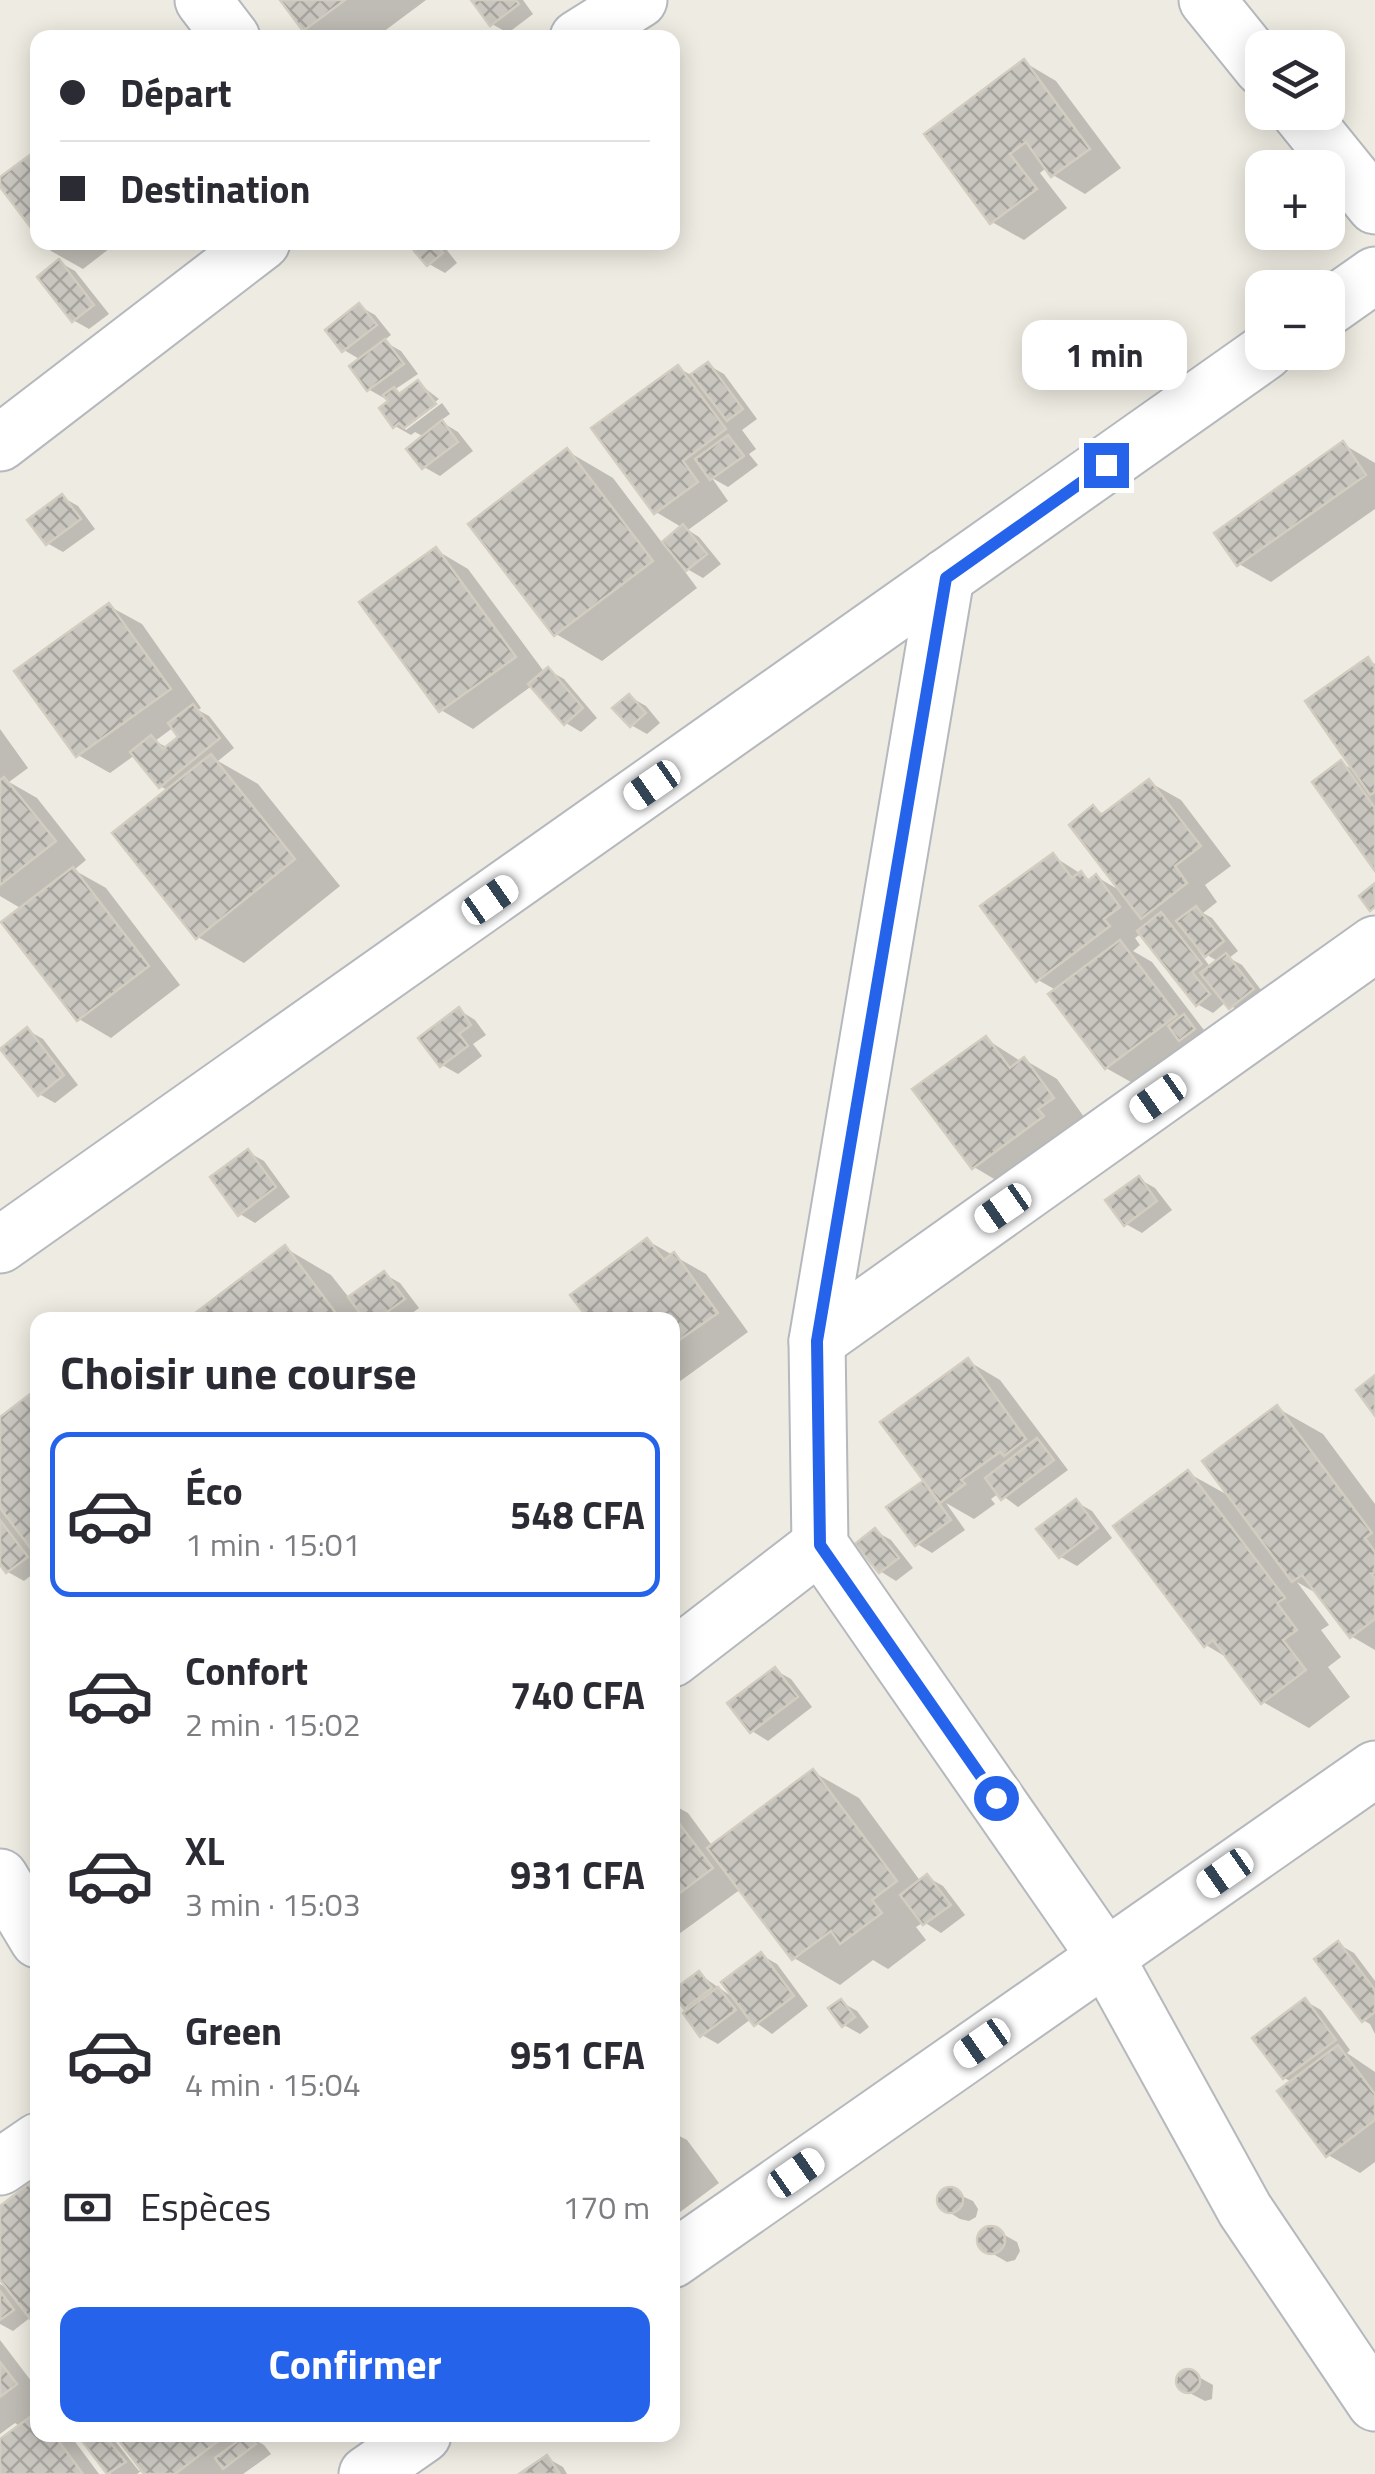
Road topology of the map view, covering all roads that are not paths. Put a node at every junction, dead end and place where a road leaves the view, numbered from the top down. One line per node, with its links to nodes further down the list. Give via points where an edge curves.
1 (203, 0): 4 (street)
2 (639, 0): 5 (street)
3 (1207, 0): 6 (street)
4 (226, 30)
5 (591, 30)
6 (1245, 47)
7 (1314, 130): 8 (street)
8 (1375, 206)
9 (252, 250): 13 (street)
10 (1375, 274): 11 (street)
11 (1345, 296)
12 (1245, 366): 14 (street)
13 (0, 443)
14 (946, 578): 16 (street); 17 (street)
15 (1375, 944): 17 (street)
16 (0, 1245)
17 (817, 1341): 18 (street)
18 (820, 1545): 19 (street); 23 (street)
19 (680, 1652)
20 (1375, 1769): 23 (street)
21 (0, 1877): 22 (street)
22 (30, 1927)
23 (1105, 1956): 26 (street); 27 (street, via 1244,2210)
24 (30, 2147): 25 (street)
25 (0, 2168)
26 (680, 2254)
27 (1375, 2402)

